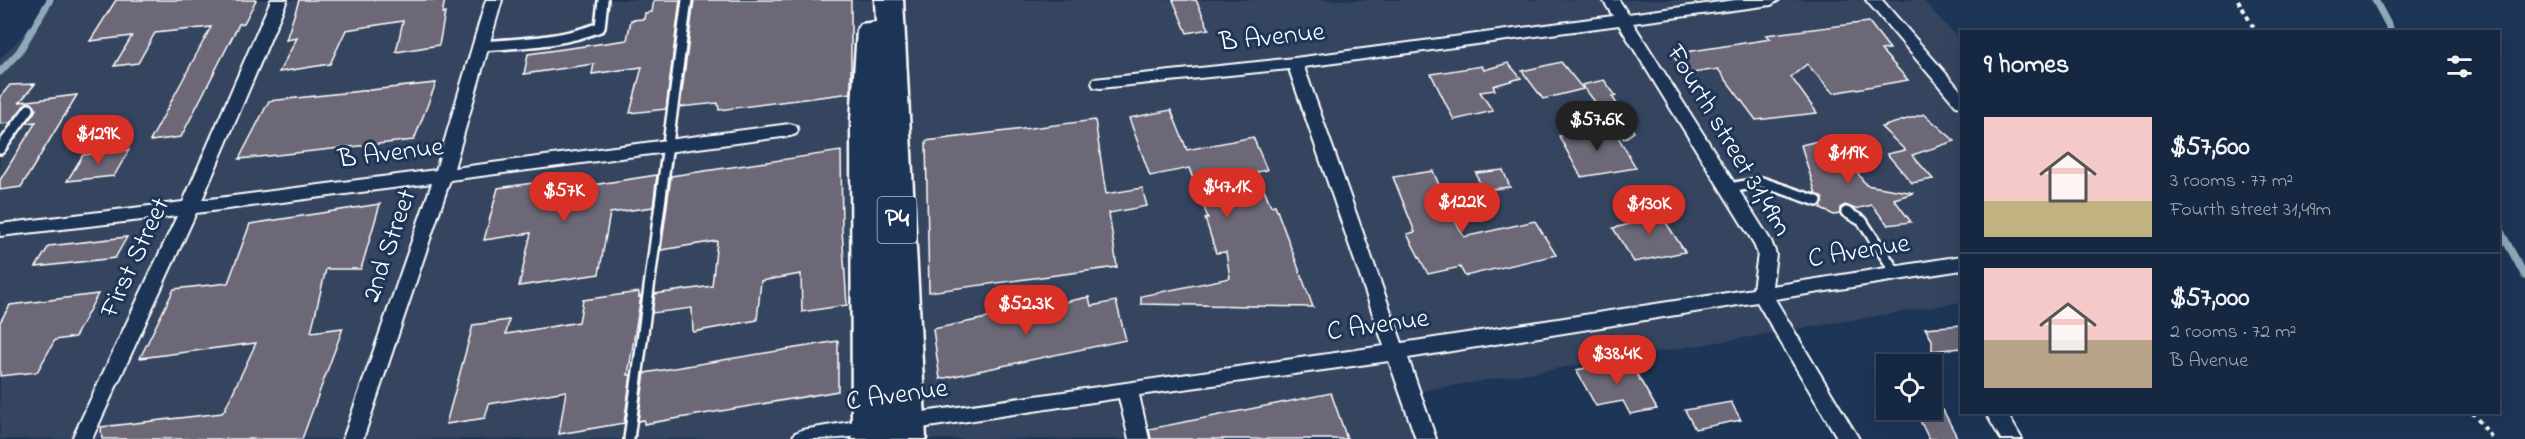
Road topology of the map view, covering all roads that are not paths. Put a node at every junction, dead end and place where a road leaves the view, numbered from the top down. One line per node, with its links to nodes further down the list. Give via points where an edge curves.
1 (279, 0): 22 (street, First Street)
2 (494, 0): 11 (street, 2nd Street)
3 (603, 0): 11 (lane, via 600,27 584,34)
4 (687, 0): 17 (lane)
5 (871, 0): 32 (highway, P4, via 866,122)
6 (889, 0): 31 (highway, P4)
7 (1611, 0): 10 (street, Fourth street 31,49m)
8 (1771, 0): 10 (street, B Avenue)
9 (1874, 0): 14 (street)
10 (1625, 21): 12 (street, B Avenue); 20 (street, Fourth street 31,49m)
11 (481, 46): 19 (street, 2nd Street)
12 (1295, 63): 13 (street, B Avenue); 28 (street)
13 (1100, 83)
14 (1960, 100)
15 (29, 109): 18 (lane)
16 (790, 130): 17 (street, B Avenue)
17 (666, 146): 19 (street, B Avenue); 35 (lane)
18 (0, 148)
19 (443, 175): 22 (street, B Avenue); 34 (street, 2nd Street)
20 (1730, 188): 21 (lane, via 1762,182); 27 (street, Fourth street 31,49m, via 1767,254)
21 (1817, 201)
22 (190, 208): 24 (street, B Avenue); 33 (street, First Street)
23 (1846, 212): 26 (lane, via 1862,221)
24 (0, 230)
25 (1960, 263): 26 (street, C Avenue)
26 (1896, 273): 27 (street, C Avenue)
27 (1762, 294): 28 (street, C Avenue); 39 (street)
28 (1396, 352): 29 (street, C Avenue); 38 (street)
29 (1127, 389): 31 (street, C Avenue); 37 (street)
30 (1996, 414): 40 (street)
31 (907, 431): 32 (street, C Avenue)
32 (871, 433): 36 (street, C Avenue)
33 (82, 439)
34 (353, 439)
35 (629, 439)
36 (802, 439)
37 (1139, 439)
38 (1426, 439)
39 (1849, 439)
40 (2012, 439)

